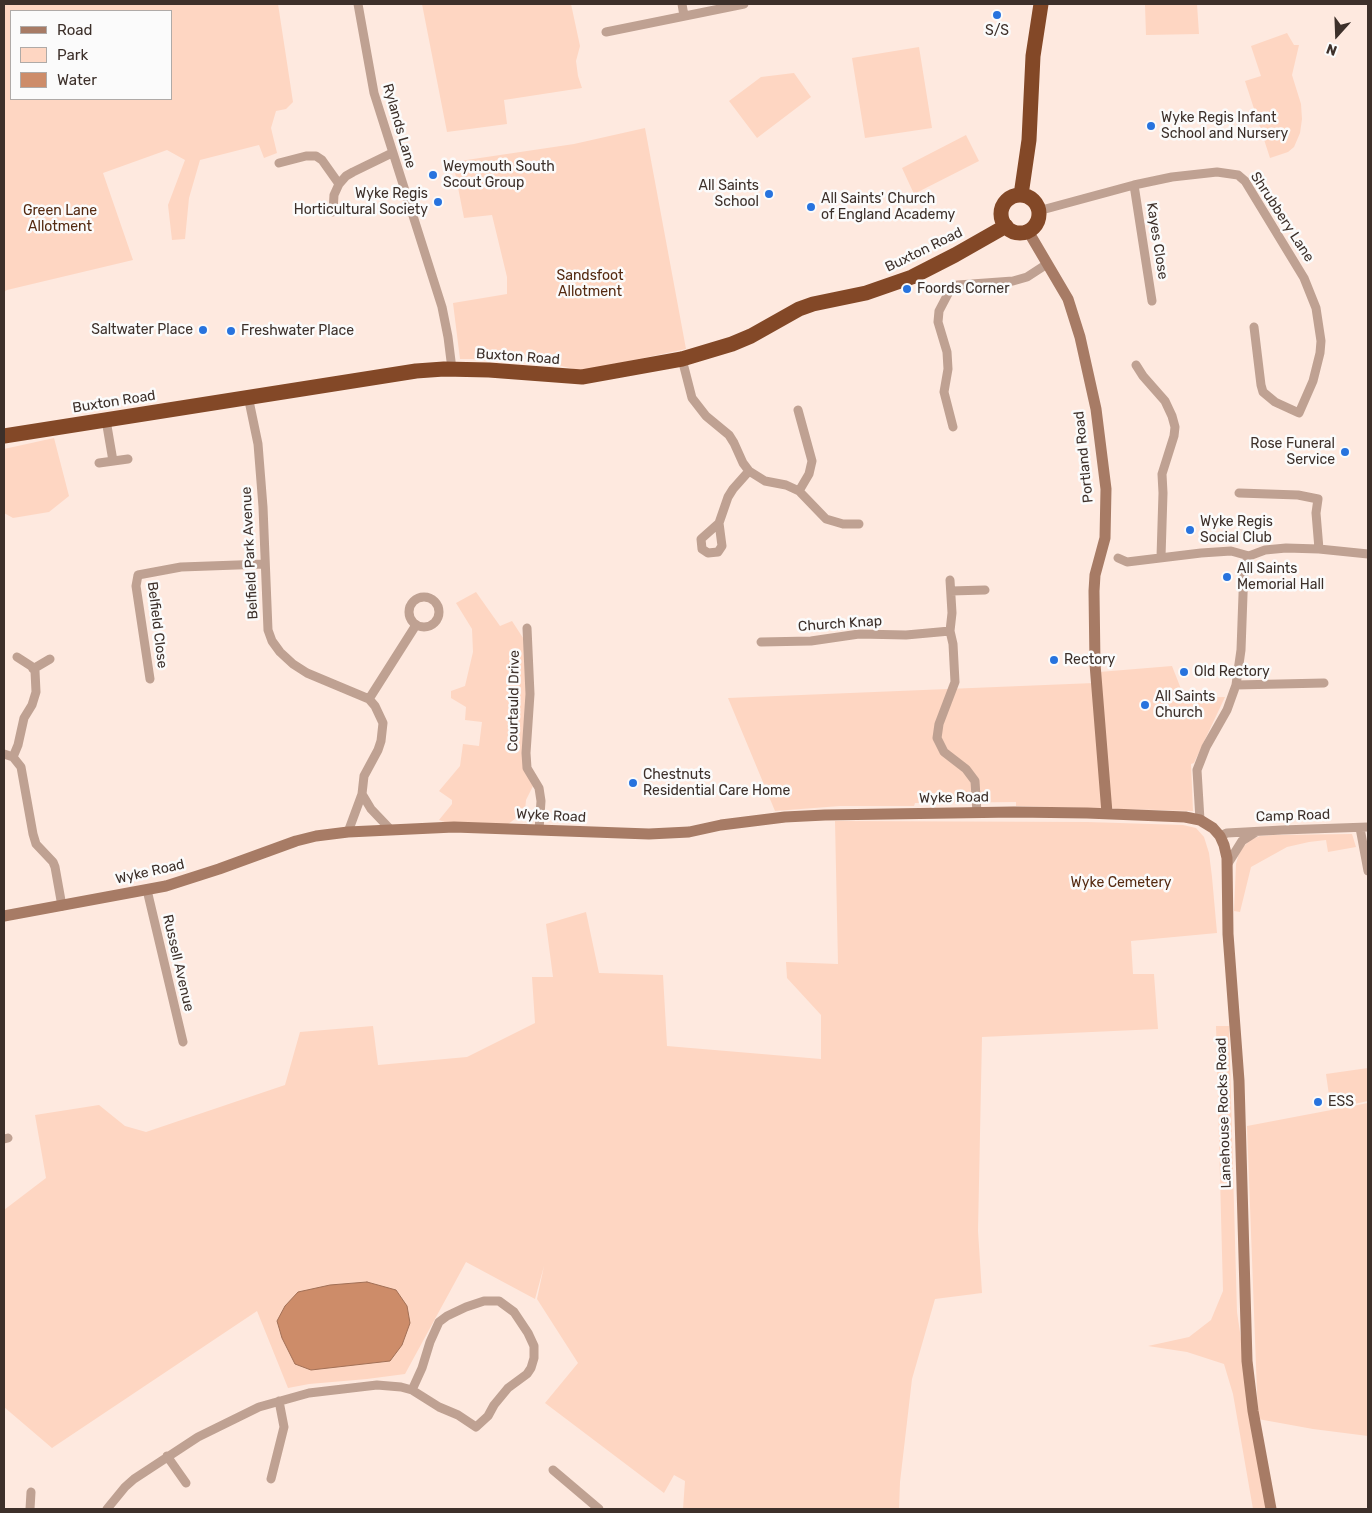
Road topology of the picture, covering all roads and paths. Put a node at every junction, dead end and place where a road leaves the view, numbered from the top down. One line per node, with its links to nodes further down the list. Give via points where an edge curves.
1 (358, 4): 7 (street, Rylands Lane, via 372,83)
2 (682, 4): 5 (street)
3 (744, 4): 5 (street)
4 (1042, 4): 11 (highway, via 1033,56 1029,140)
5 (684, 16): 6 (street)
6 (606, 32)
7 (392, 153): 9 (street, via 352,172); 21 (street, Rylands Lane, via 442,307)
8 (279, 163): 9 (street, via 316,156)
9 (339, 184): 13 (street, via 334,195)
10 (1134, 185): 12 (street, Shrubbery Lane); 17 (street, Kayes Close); 18 (street, Shrubbery Lane, via 1210,172 1238,175 1245,181 1304,278 1316,308 1320,353 1313,381 1299,413 1275,402 1264,392)
11 (1021, 195): 12 (highway, via 1034,202); 14 (highway, via 1005,202 1001,214)
12 (1038, 211): 15 (highway, via 1037,222)
13 (334, 212)
14 (1006, 226): 15 (highway, via 1019,232); 19 (highway, Buxton Road, via 912,277 866,293 813,304 742,340)
15 (1028, 230): 16 (main road, Portland Road)
16 (1048, 264): 25 (street, via 1027,277 1013,281 958,285 950,290 939,311 938,322 948,357 944,392); 59 (main road, Portland Road, via 1068,299 1080,336 1096,410 1105,481 1104,538 1094,591)
17 (1152, 301)
18 (1254, 327)
19 (682, 359): 21 (highway, Buxton Road, via 582,377); 30 (street, via 692,398 706,416 729,435)
20 (1136, 364): 38 (street, via 1165,401 1175,428 1162,474)
21 (452, 369): 22 (highway, Buxton Road, via 391,374)
22 (248, 396): 24 (highway, Buxton Road); 40 (street, Belfield Park Avenue, via 258,444)
23 (798, 410): 31 (street, via 812,461)
24 (106, 420): 26 (highway, Buxton Road); 28 (street)
25 (953, 427)
26 (4, 436)
27 (128, 459): 28 (street)
28 (113, 461): 29 (street)
29 (99, 463)
30 (749, 471): 31 (street, via 765,481); 33 (street, via 728,497)
31 (799, 491): 34 (street, via 826,519)
32 (1239, 493): 35 (street, via 1318,499)
33 (718, 523)
34 (859, 524)
35 (1319, 549): 36 (street); 37 (street, via 1277,549)
36 (1368, 554)
37 (1249, 556): 38 (street, via 1231,552); 53 (street, via 1244,567 1241,650)
38 (1161, 557): 39 (street, via 1127,562)
39 (1118, 558)
40 (265, 564): 51 (street, Belfield Close, via 181,567 138,575 136,586); 54 (street, Belfield Park Avenue, via 268,630 280,652 307,673)
41 (950, 580): 43 (street)
42 (986, 590): 43 (street)
43 (950, 591): 46 (street)
44 (416, 625): 54 (street)
45 (527, 628): 63 (street, Courtauld Drive, via 530,694 526,753 527,768 539,788)
46 (950, 631): 47 (street, Church Knap); 58 (street, via 955,682 937,738 944,752 966,769 975,781)
47 (761, 642)
48 (17, 658): 50 (street)
49 (50, 659): 50 (street)
50 (33, 669): 56 (street, via 36,696 24,718)
51 (150, 680)
52 (1324, 683): 53 (street)
53 (1236, 685): 60 (street, via 1197,770)
54 (369, 699): 57 (street, via 380,714 383,731 378,750 364,776)
55 (4, 754): 56 (street)
56 (13, 757): 70 (street, via 23,770 34,839 53,862)
57 (362, 794): 62 (street); 65 (street)
58 (977, 813): 59 (main road, Wyke Road); 63 (main road, Wyke Road, via 825,814 656,834)
59 (1106, 813): 60 (main road)
60 (1200, 820): 66 (main road)
61 (1364, 828): 64 (street, Camp Road); 68 (street)
62 (391, 830): 63 (main road, Wyke Road, via 454,827); 65 (main road, Wyke Road)
63 (540, 830)
64 (1258, 831): 66 (street, Camp Road); 67 (street, via 1242,842)
65 (348, 832): 69 (main road, Wyke Road, via 296,841 196,877)
66 (1220, 836): 67 (main road, Lanehouse Rocks Road)
67 (1228, 865): 83 (main road, Lanehouse Rocks Road, via 1228,934 1239,1081 1247,1362)
68 (1368, 871)
69 (147, 890): 70 (main road, Wyke Road); 72 (street, Russell Avenue)
70 (62, 906): 71 (main road, Wyke Road)
71 (4, 916)
72 (183, 1042)
73 (412, 1390): 73 (street, via 440,1322 466,1306 499,1301 514,1312 534,1346 534,1358 527,1374 508,1388 488,1416 476,1426); 74 (street, via 377,1386 309,1393)
74 (279, 1400): 75 (street, via 198,1437); 77 (street, via 284,1427)
75 (167, 1456): 78 (street); 81 (street, via 130,1483)
76 (553, 1470): 82 (street)
77 (272, 1479)
78 (186, 1483)
79 (31, 1492): 80 (street)
80 (30, 1509)
81 (107, 1509)
82 (599, 1509)
83 (1271, 1509)

